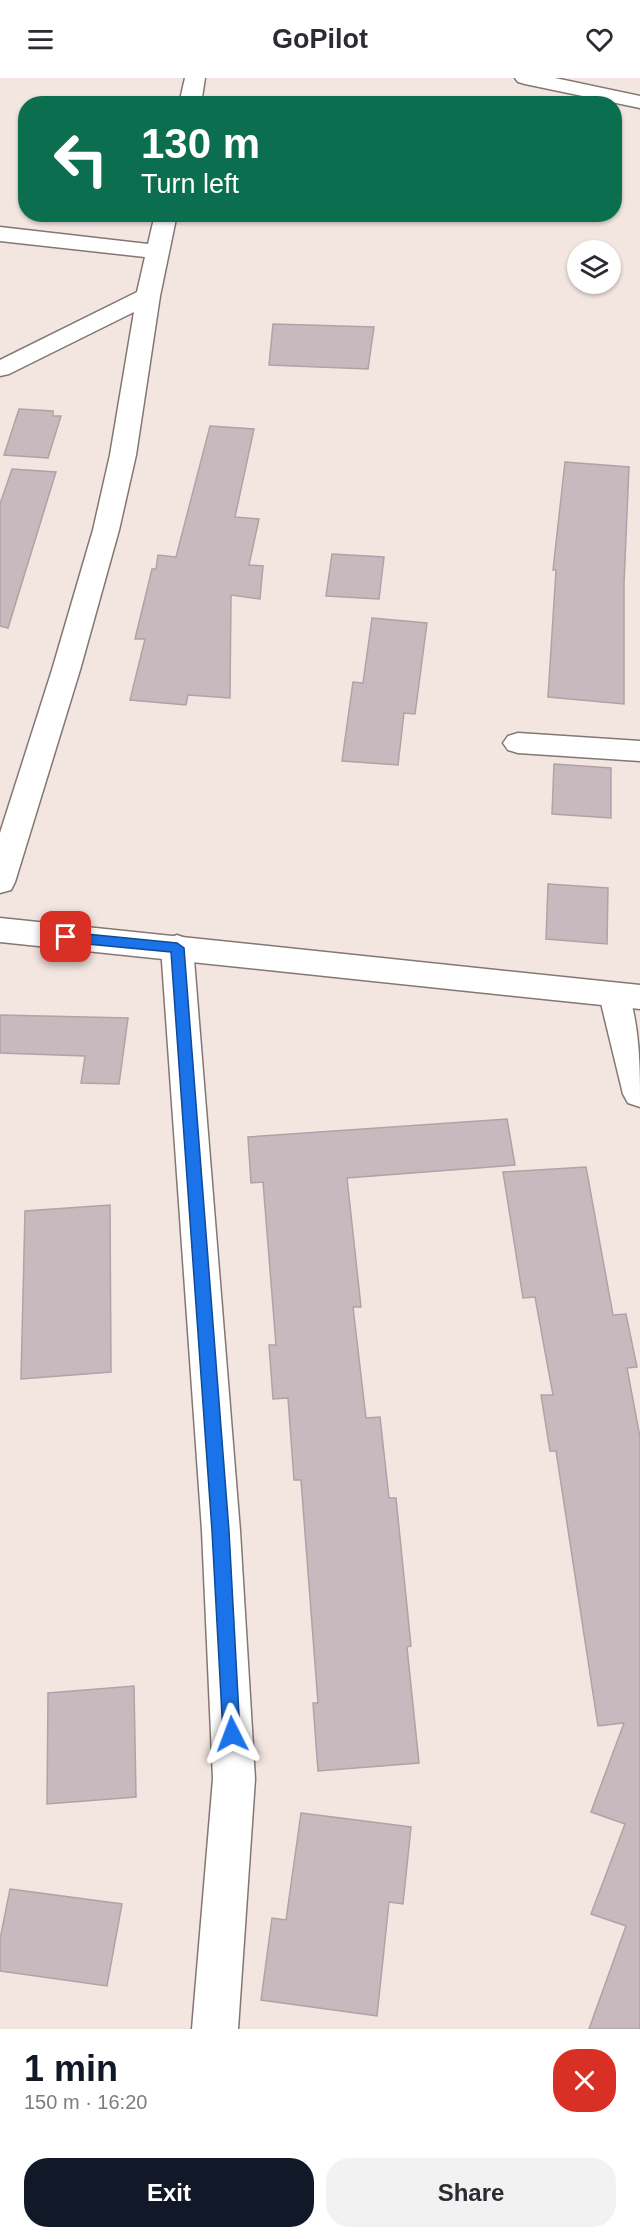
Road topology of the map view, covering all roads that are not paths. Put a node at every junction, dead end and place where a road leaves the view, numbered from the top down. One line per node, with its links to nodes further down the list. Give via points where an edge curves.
1 (195, 78): 3 (street)
2 (525, 78): 4 (street)
3 (192, 96)
4 (611, 96)
5 (622, 98): 6 (street)
6 (640, 102)
7 (164, 222): 9 (street)
8 (0, 234): 9 (street)
9 (158, 252): 10 (street)
10 (147, 297): 11 (street); 14 (street, via 123,455 105,530)
11 (0, 369)
12 (518, 743): 13 (street)
13 (640, 751)
14 (0, 882)
15 (0, 930): 16 (street)
16 (177, 948): 17 (street); 19 (street, via 220,1531 234,1779)
17 (627, 996): 18 (street)
18 (640, 1094)
19 (215, 2029)

